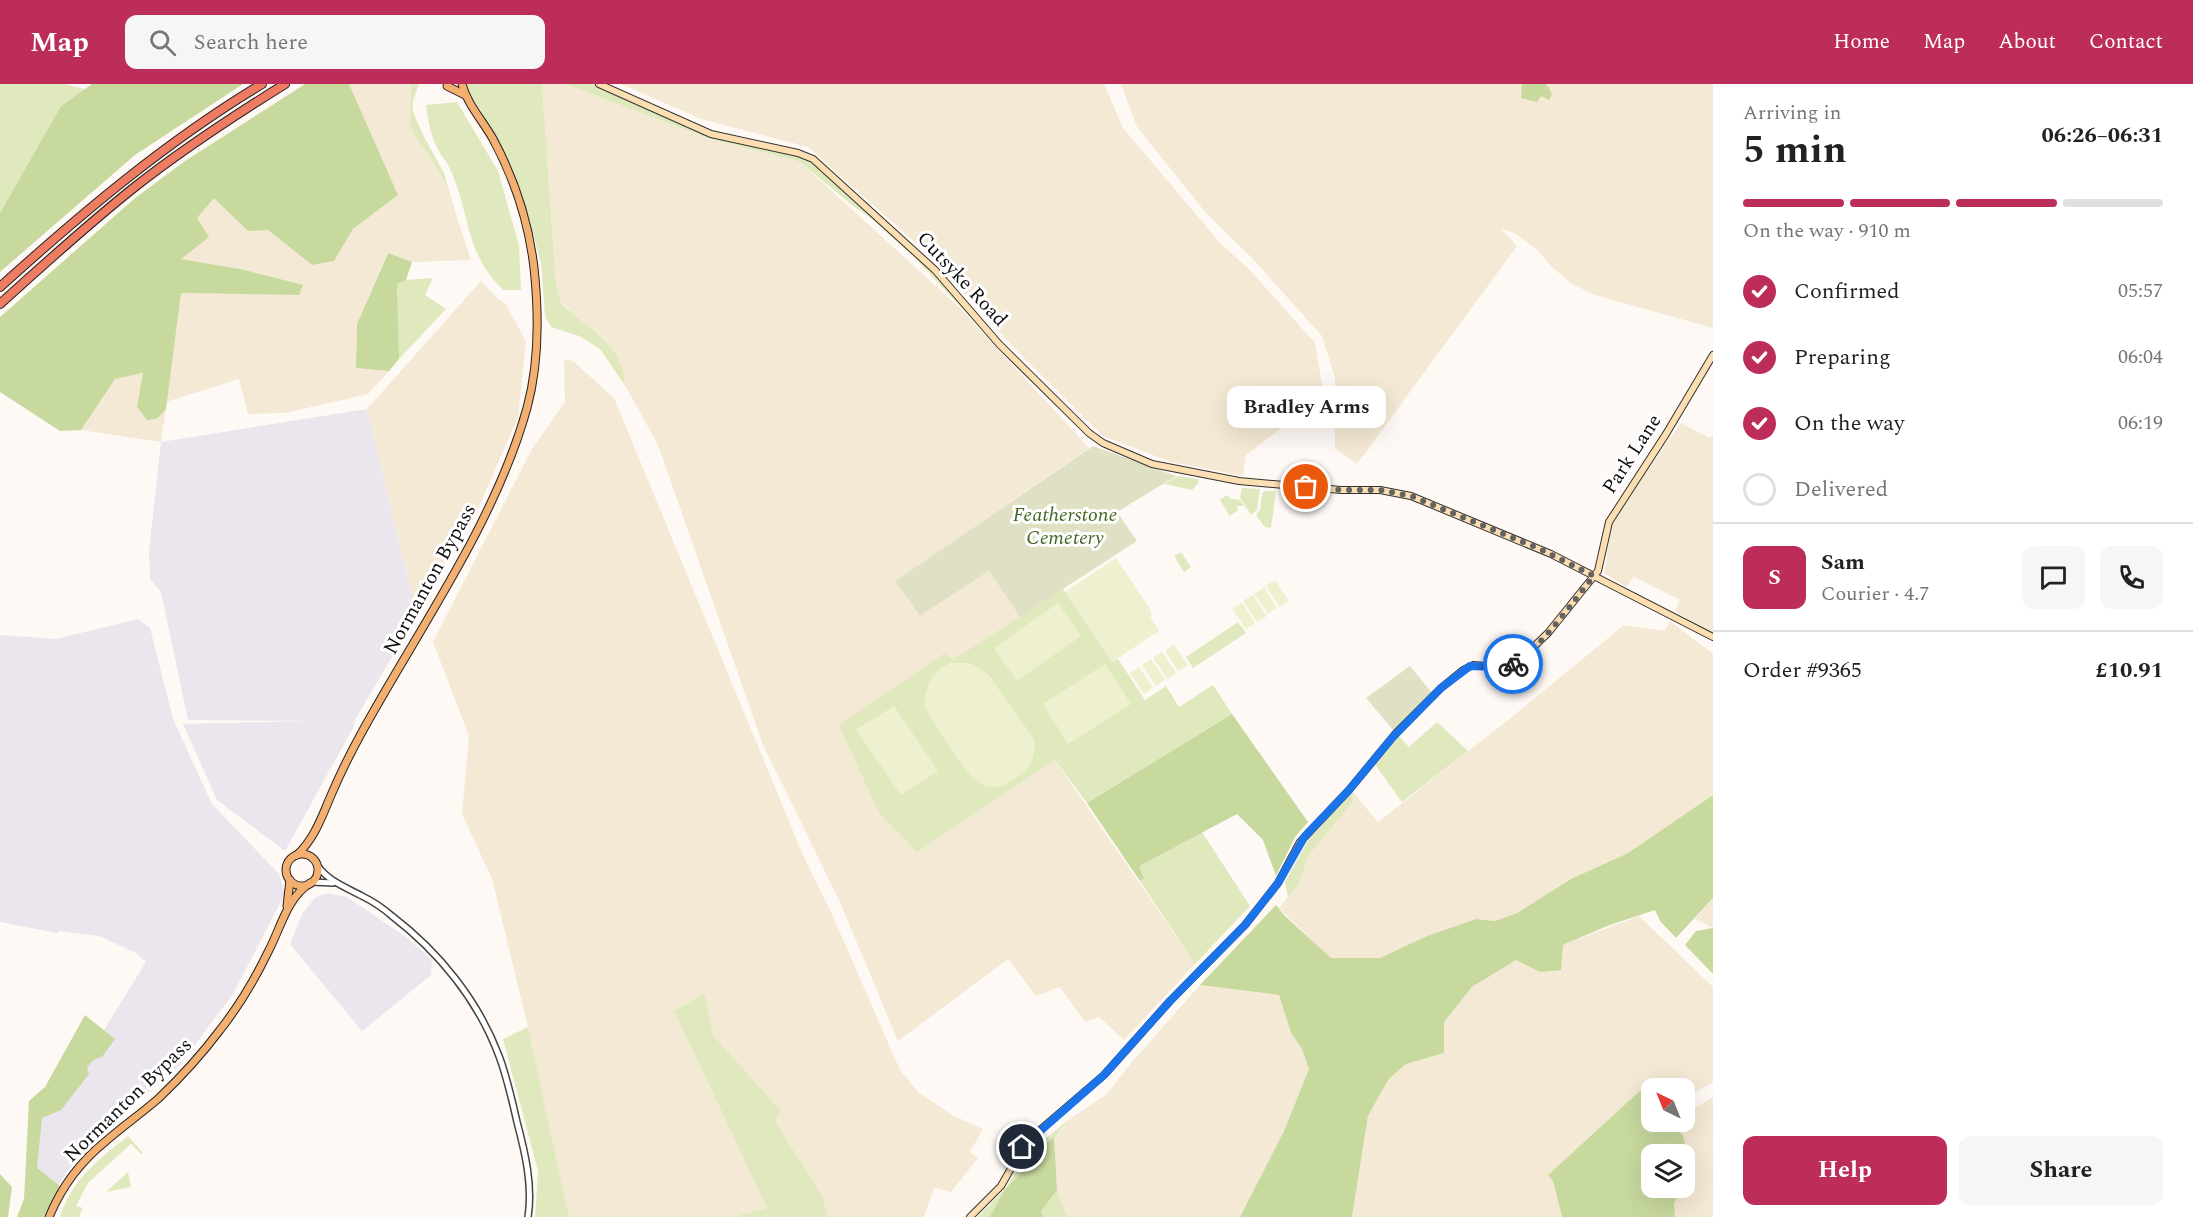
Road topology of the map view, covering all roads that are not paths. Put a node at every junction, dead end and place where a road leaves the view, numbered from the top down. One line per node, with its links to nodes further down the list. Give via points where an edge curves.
1 (262, 84): 7 (highway, via 146,163)
2 (285, 84): 8 (highway, via 148,177)
3 (447, 84): 6 (main road)
4 (462, 84): 6 (main road)
5 (599, 84): 10 (main road, Cutsyke Road, via 711,134 813,159 935,270 999,344 1103,443 1169,468 1239,481 1380,490 1411,496 1540,549)
6 (465, 95): 12 (main road, Normanton Bypass, via 493,140 519,200 529,238 537,334 527,407 510,462 483,518 351,752)
7 (0, 287)
8 (0, 304)
9 (1713, 355): 10 (main road, Park Lane, via 1609,522)
10 (1594, 576): 11 (main road, Cutsyke Road); 21 (main road, via 1524,656 1506,666 1473,665 1463,670 1396,733 1300,842 1278,883 1245,925 1104,1075 1026,1142 1001,1185)
11 (1713, 637)
12 (318, 827): 13 (main road, Normanton Bypass); 14 (main road, Normanton Bypass, via 313,845)
13 (297, 855): 14 (main road, via 307,855); 15 (main road, via 287,867)
14 (316, 863): 16 (main road, via 316,877); 17 (street)
15 (290, 880): 16 (main road, via 298,885); 18 (main road, Normanton Bypass)
16 (311, 883): 17 (street); 18 (main road, Normanton Bypass, via 300,890)
17 (337, 884): 20 (street, via 376,905 419,939 453,975 486,1026 499,1057 523,1143)
18 (285, 914): 19 (main road, Normanton Bypass, via 249,988 221,1029 158,1098 77,1169)
19 (49, 1217)
20 (528, 1217)
21 (970, 1217)

